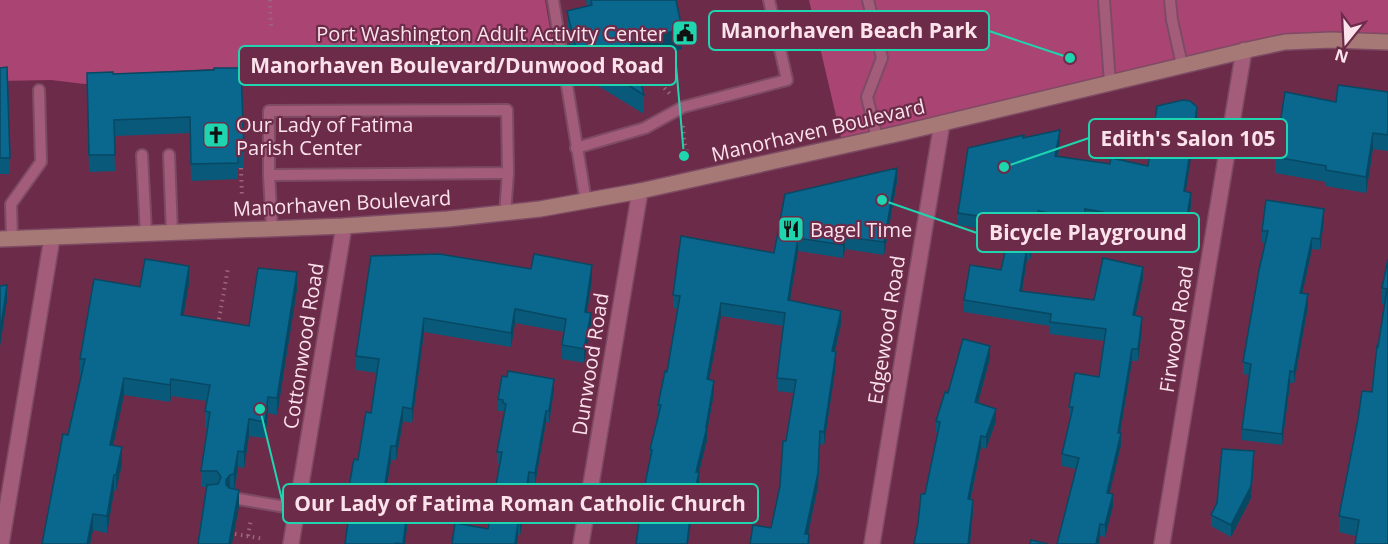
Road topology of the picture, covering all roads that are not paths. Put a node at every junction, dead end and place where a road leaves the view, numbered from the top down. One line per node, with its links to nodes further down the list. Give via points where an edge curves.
1 (552, 0): 15 (lane)
2 (769, 0): 15 (lane, via 787,80 682,106 645,128)
3 (868, 0): 14 (lane, via 882,58 867,97)
4 (1104, 0): 11 (lane)
5 (1161, 0): 7 (lane)
6 (1170, 0): 7 (lane)
7 (1172, 20): 10 (lane)
8 (1388, 42): 9 (street, Manorhaven Boulevard, via 1285,42)
9 (1244, 50): 10 (street, Manorhaven Boulevard); 35 (street, Firwood Road)
10 (1182, 65): 11 (street, Manorhaven Boulevard)
11 (1110, 83): 13 (street, Manorhaven Boulevard)
12 (39, 90): 28 (lane, via 41,162 11,204)
13 (942, 123): 14 (street, Manorhaven Boulevard); 34 (street, Edgewood Road)
14 (877, 138): 20 (street, Manorhaven Boulevard)
15 (576, 148): 21 (lane)
16 (142, 155): 26 (lane)
17 (169, 155): 25 (lane)
18 (507, 173): 19 (lane); 19 (lane, via 507,110 269,111); 22 (lane)
19 (269, 175): 24 (lane)
20 (640, 191): 21 (street, Manorhaven Boulevard); 33 (street, Dunwood Road)
21 (586, 202): 22 (street, Manorhaven Boulevard)
22 (505, 214): 23 (street, Manorhaven Boulevard)
23 (344, 226): 24 (street, Manorhaven Boulevard); 30 (street, Cottonwood Road)
24 (272, 229): 25 (street, Manorhaven Boulevard)
25 (172, 233): 26 (street, Manorhaven Boulevard)
26 (146, 234): 27 (street, Manorhaven Boulevard)
27 (51, 238): 28 (street, Manorhaven Boulevard); 31 (street)
28 (6, 239)
29 (233, 498): 30 (lane)
30 (297, 509): 32 (street, Cottonwood Road)
31 (1, 544)
32 (291, 544)
33 (581, 544)
34 (872, 544)
35 (1162, 544)

